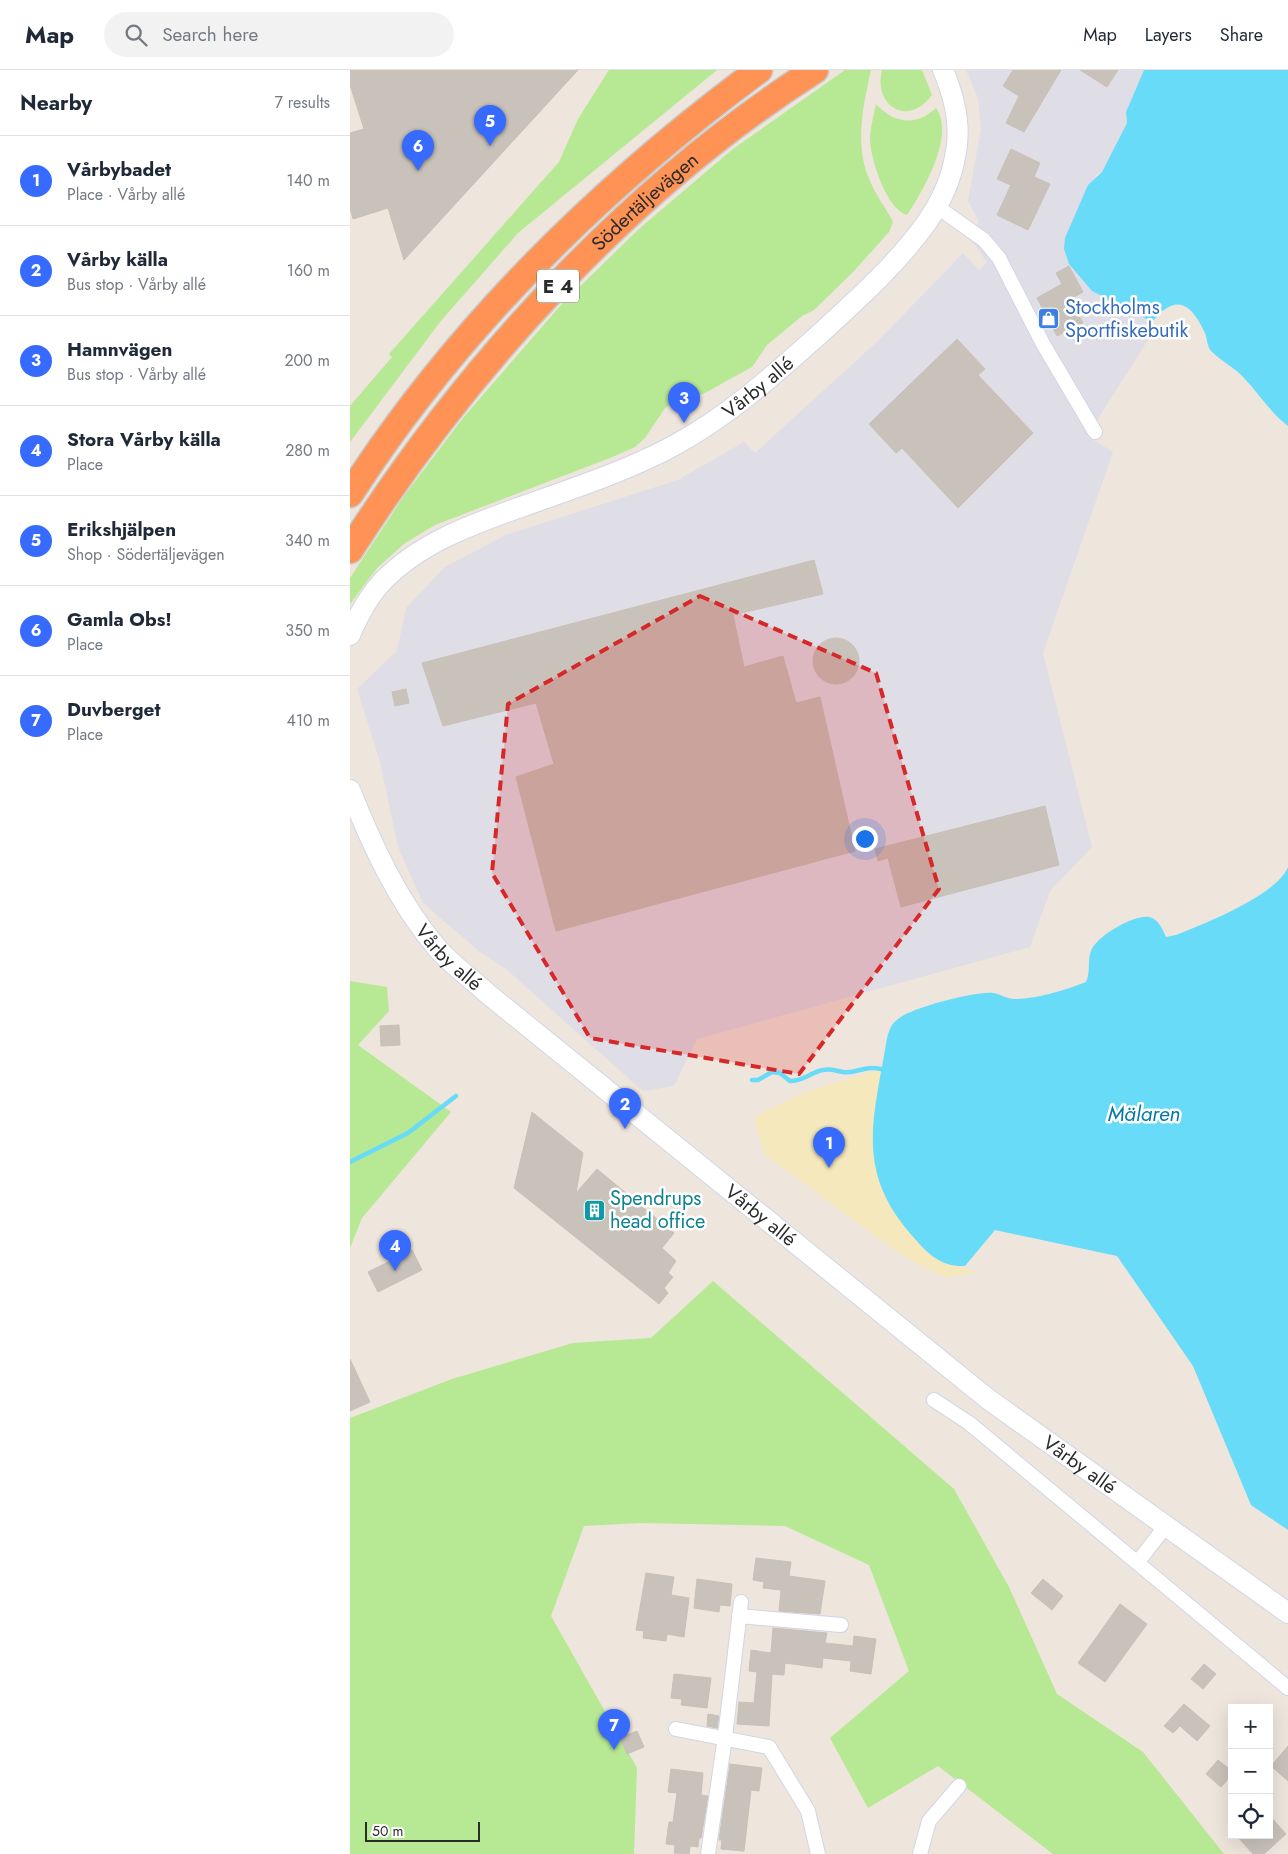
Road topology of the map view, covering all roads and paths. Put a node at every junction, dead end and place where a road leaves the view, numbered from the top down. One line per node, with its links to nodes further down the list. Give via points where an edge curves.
1 (759, 70): 6 (highway, Södertäljevägen / E 4, via 702,112 614,187 551,247 475,328 422,393)
2 (815, 70): 7 (highway, Södertäljevägen / E 4, via 722,137 635,210 572,270 499,349 447,414 383,498)
3 (943, 70): 4 (street, Vårby allé, via 954,102 958,132 952,168)
4 (936, 206): 5 (street, via 984,240 999,258 1043,344); 8 (street, Vårby allé, via 903,252 858,299 748,397 708,424 628,468 476,523 423,550 382,582 364,606)
5 (1095, 432)
6 (350, 494)
7 (350, 550)
8 (350, 635)
9 (350, 790): 11 (street, Vårby allé, via 365,828 404,903 438,948 530,1029 980,1393)
10 (934, 1400): 12 (street, Vårby allé, via 969,1423)
11 (1166, 1527): 12 (street); 14 (street, Vårby allé)
12 (1136, 1563): 17 (street, Vårby allé)
13 (741, 1602): 15 (street)
14 (1288, 1614)
15 (739, 1616): 16 (street); 19 (street)
16 (841, 1625)
17 (1288, 1688)
18 (676, 1729): 19 (street)
19 (725, 1737): 21 (street); 22 (street, via 769,1747 808,1811)
20 (959, 1786): 23 (street, via 929,1822)
21 (708, 1854)
22 (818, 1854)
23 (920, 1854)

